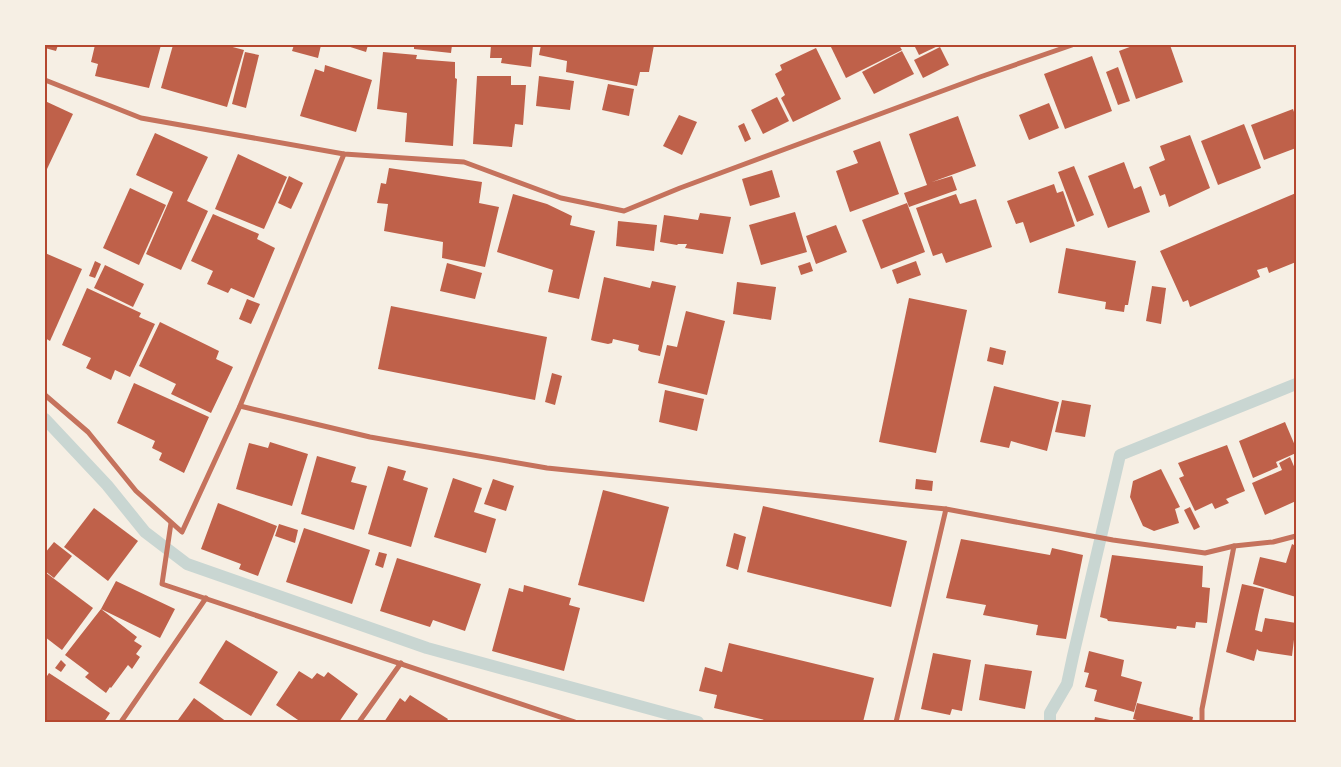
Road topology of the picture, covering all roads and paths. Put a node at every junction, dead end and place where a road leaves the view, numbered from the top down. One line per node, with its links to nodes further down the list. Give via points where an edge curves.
1 (1072, 45): 3 (street, via 624,211 561,198 464,162)
2 (45, 80): 3 (street, via 141,118)
3 (344, 154): 5 (street)
4 (45, 395): 7 (street, via 88,432 136,491)
5 (240, 406): 6 (street, via 370,436 547,468); 7 (street, via 182,532)
6 (946, 509): 9 (street, via 1093,537 1205,553); 15 (street)
7 (172, 523): 10 (street, via 162,584)
8 (1296, 536): 9 (street)
9 (1234, 546): 16 (street)
10 (206, 598): 11 (street); 12 (street)
11 (401, 664): 13 (street); 14 (street)
12 (121, 722)
13 (359, 722)
14 (575, 722)
15 (896, 722)
16 (1202, 722)

